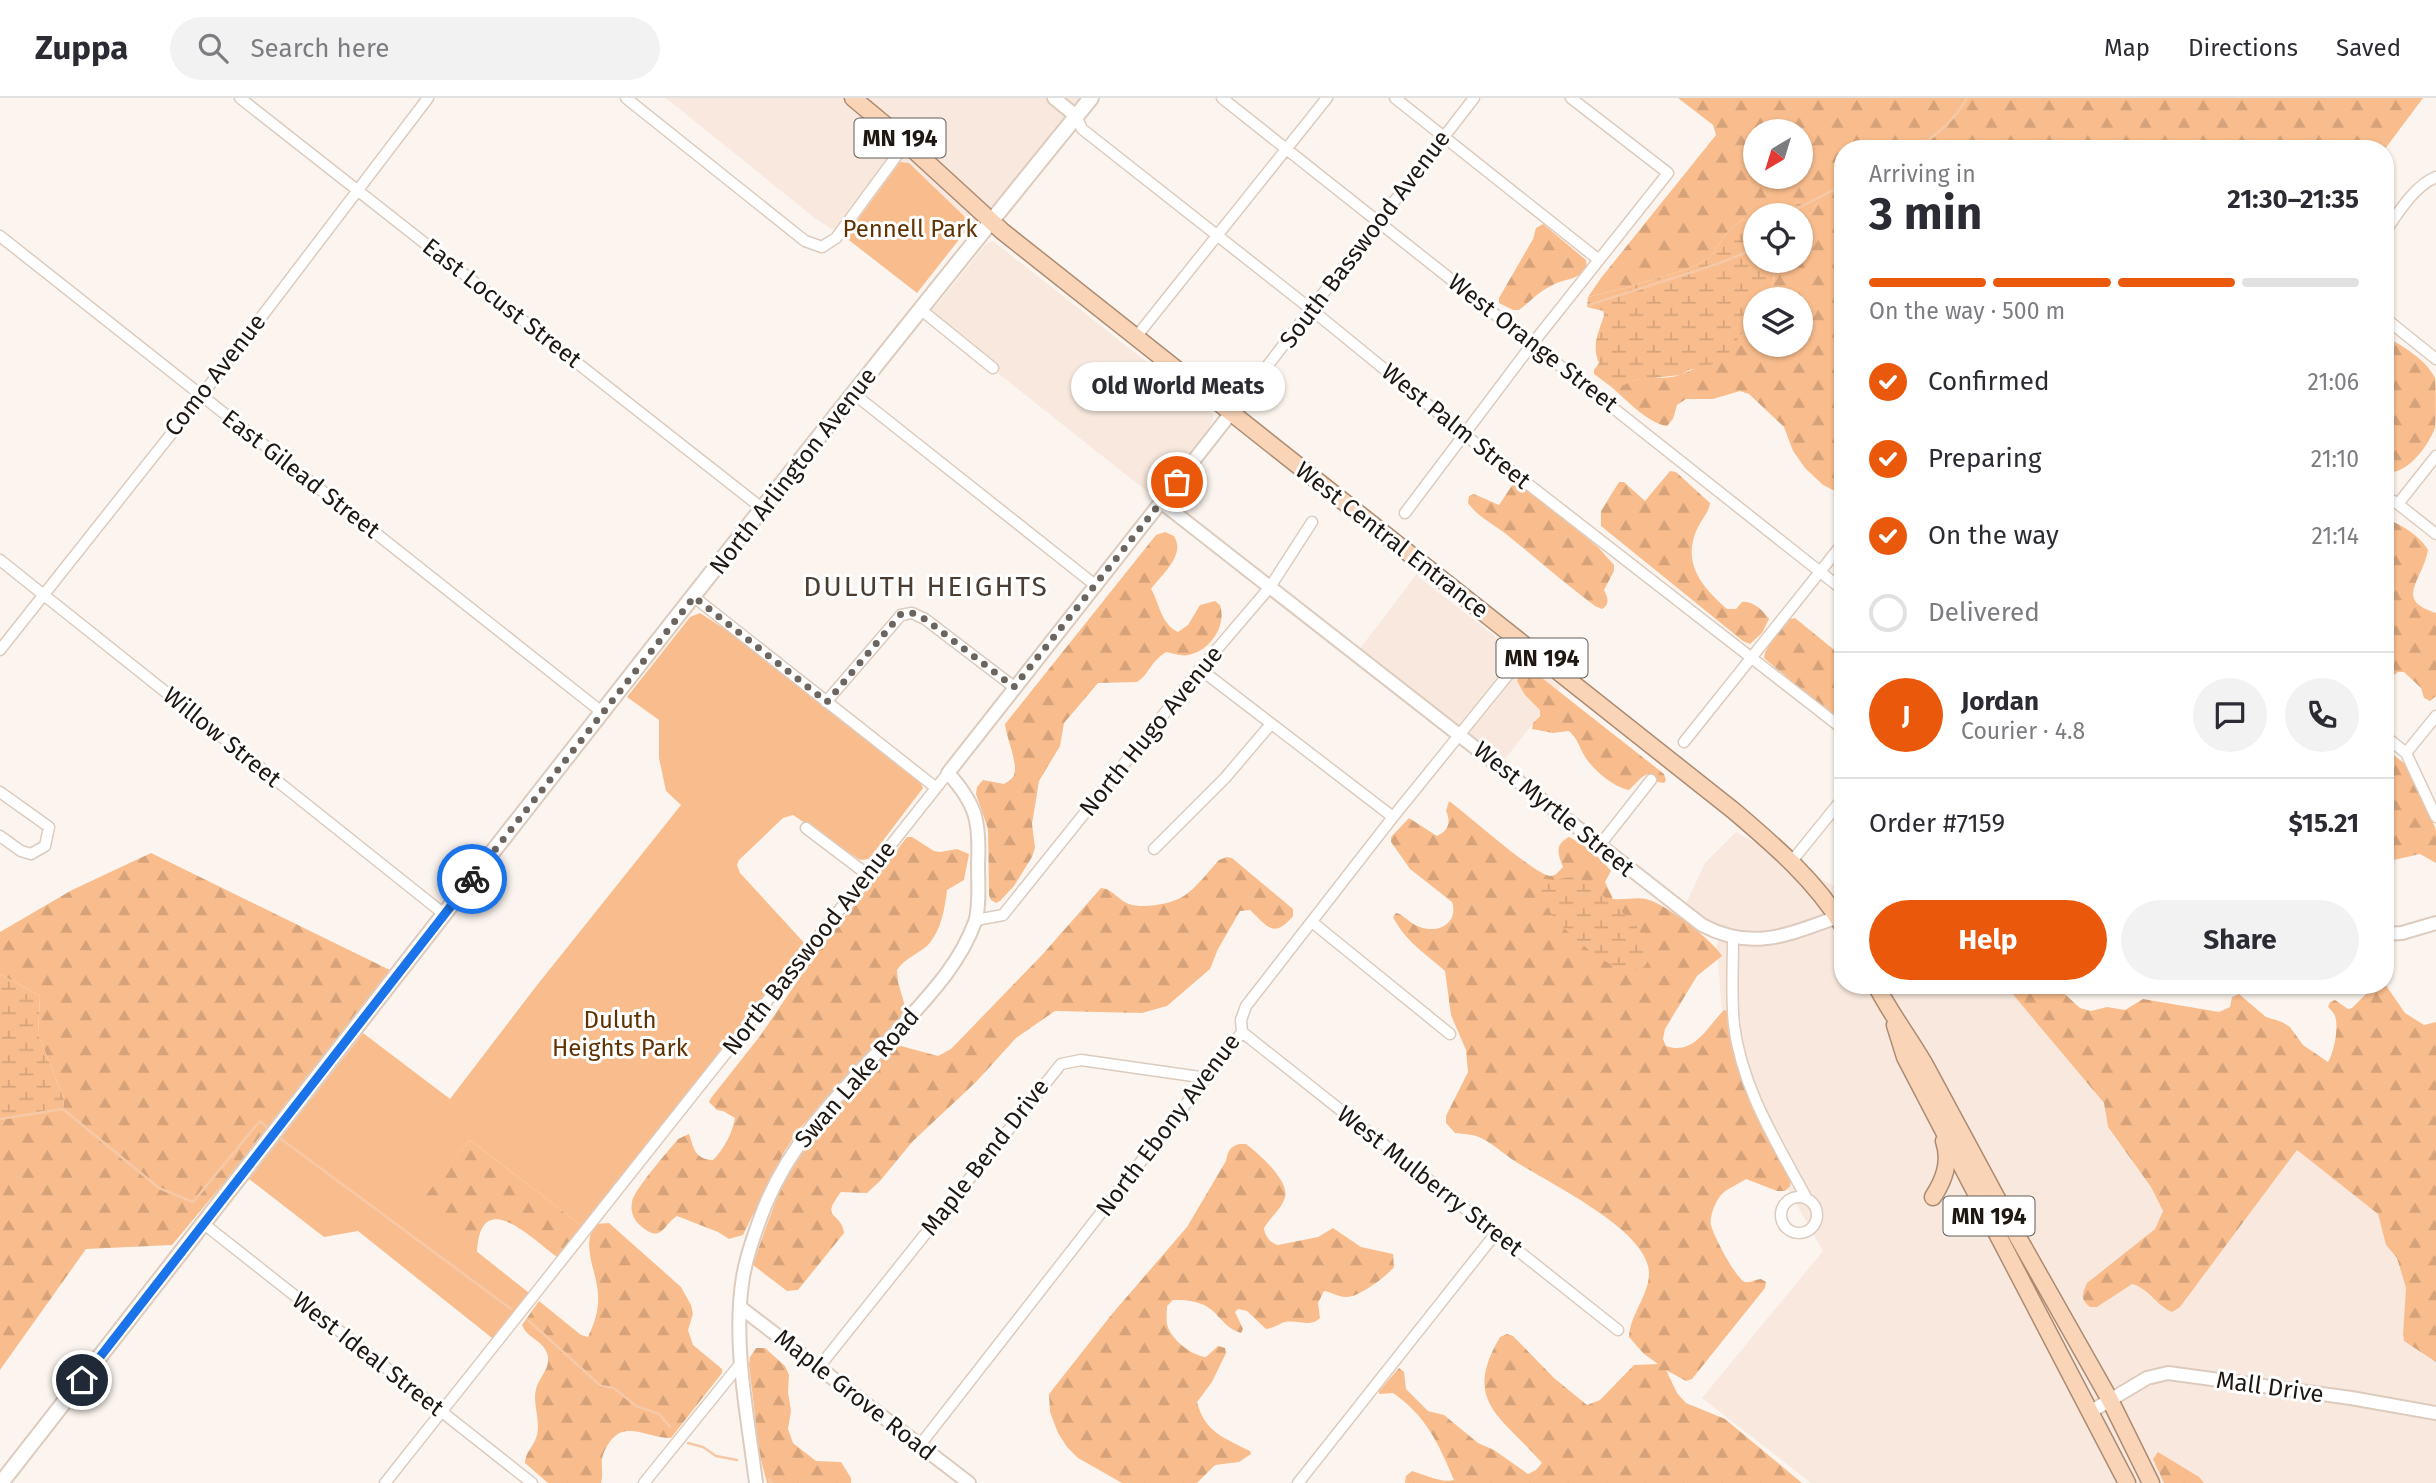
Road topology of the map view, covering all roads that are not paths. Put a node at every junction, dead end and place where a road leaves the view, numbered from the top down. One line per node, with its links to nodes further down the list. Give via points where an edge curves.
1 (240, 98): 17 (street, East Locust Street)
2 (428, 98): 17 (street, Como Avenue)
3 (626, 98): 14 (street, via 806,241 822,247 836,238)
4 (853, 98): 14 (highway, MN 194)
5 (1054, 98): 12 (street)
6 (1090, 98): 12 (main road, North Arlington Avenue)
7 (1222, 98): 15 (street, West Orange Street)
8 (1327, 98): 15 (street)
9 (1395, 98): 13 (street)
10 (1474, 98): 13 (street, South Basswood Avenue)
11 (1571, 98): 23 (street, via 1668,173)
12 (1076, 116): 20 (main road, North Arlington Avenue); 21 (street, West Palm Street, via 1082,129)
13 (1443, 136): 19 (street, South Basswood Avenue); 23 (street)
14 (906, 143): 20 (highway, MN 194)
15 (1285, 149): 19 (street, West Orange Street); 21 (street)
16 (2436, 177): 18 (street, via 2427,180)
17 (357, 189): 32 (street, Como Avenue); 39 (street, East Locust Street)
18 (2394, 220)
19 (1378, 221): 25 (street, South Basswood Avenue); 28 (street, West Orange Street)
20 (991, 222): 24 (main road, North Arlington Avenue); 27 (highway, West Central Entrance / MN 194)
21 (1217, 234): 25 (street, West Palm Street); 27 (street)
22 (0, 236): 32 (street, East Gilead Street)
23 (1599, 260): 28 (street)
24 (920, 309): 30 (street); 31 (main road, North Arlington Avenue)
25 (1312, 310): 33 (street, South Basswood Avenue); 34 (street, West Palm Street)
26 (2394, 325): 29 (street)
27 (1136, 337): 33 (highway, West Central Entrance / MN 194)
28 (1534, 343): 34 (street); 45 (street, West Orange Street)
29 (2436, 359)
30 (993, 368)
31 (854, 394): 39 (main road, North Arlington Avenue); 47 (street)
32 (202, 395): 49 (street, Como Avenue); 57 (street, East Gilead Street)
33 (1231, 413): 37 (street, North Basswood Avenue); 76 (highway, West Central Entrance / MN 194)
34 (1465, 435): 40 (street); 52 (street, West Palm Street)
35 (2436, 457): 38 (street)
36 (2394, 501): 38 (street)
37 (1161, 502): 47 (street, North Basswood Avenue); 48 (street, West Myrtle Street)
38 (2398, 503): 42 (street)
39 (763, 509): 50 (main road, North Arlington Avenue)
40 (1405, 513)
41 (1312, 522): 48 (street, North Hugo Avenue)
42 (2436, 534)
43 (1834, 554): 45 (street)
44 (0, 560): 49 (street, Willow Street)
45 (1819, 571): 46 (street, West Orange Street); 52 (street)
46 (1834, 583)
47 (1095, 585): 55 (street, North Basswood Avenue)
48 (1269, 587): 53 (street, North Hugo Avenue); 61 (street, West Myrtle Street)
49 (43, 594): 51 (street, Como Avenue); 79 (street, Willow Street)
50 (694, 597): 56 (street); 57 (main road, North Arlington Avenue)
51 (0, 650)
52 (1751, 657): 59 (street, West Palm Street); 62 (street)
53 (1200, 669): 60 (street); 80 (street, North Hugo Avenue, via 1003,915)
54 (1511, 671): 61 (street, North Ebony Avenue)
55 (1014, 687): 56 (street, via 912,613 901,614); 65 (street, North Basswood Avenue)
56 (827, 702): 67 (street)
57 (603, 713): 79 (main road, North Arlington Avenue)
58 (2436, 716): 64 (street)
59 (1834, 722)
60 (1271, 724): 70 (street); 75 (street)
61 (1461, 735): 70 (street, North Ebony Avenue); 74 (street, West Myrtle Street)
62 (1684, 742)
63 (2394, 743): 64 (street)
64 (2406, 753): 71 (street)
65 (948, 773): 67 (street, North Basswood Avenue); 80 (street, Swan Lake Road, via 966,792 977,819)
66 (1651, 780): 74 (street)
67 (935, 787): 77 (street, North Basswood Avenue)
68 (0, 792): 73 (street, via 50,827 46,846 31,854)
69 (1834, 809): 76 (street)
70 (1393, 817): 82 (street, North Ebony Avenue)
71 (2436, 817)
72 (806, 828): 77 (street)
73 (0, 836)
74 (1599, 846): 85 (street, West Myrtle Street, via 1690,917)
75 (1154, 849)
76 (1792, 861): 78 (highway, West Central Entrance / MN 194)
77 (868, 875): 101 (street, North Basswood Avenue)
78 (1834, 911)
79 (444, 914): 94 (main road, North Arlington Avenue)
80 (976, 920): 96 (street, Swan Lake Road, via 948,975 790,1155 765,1207 747,1261)
81 (1834, 921): 85 (street, via 1766,939)
82 (1311, 922): 88 (street, North Ebony Avenue, via 1243,1010); 89 (street)
83 (2436, 923): 84 (street)
84 (2394, 933)
85 (1733, 938): 92 (street, via 1734,1026 1745,1073)
86 (1881, 994): 87 (highway, MN 194)
87 (1894, 1019): 91 (highway, MN 194, via 1902,1051); 100 (highway, MN 194, via 1925,1065)
88 (1242, 1032): 90 (street, North Ebony Avenue); 95 (street, West Mulberry Street)
89 (1450, 1034)
90 (1207, 1078): 99 (street, Maple Bend Drive, via 1081,1060 1061,1063); 104 (street, North Ebony Avenue)
91 (1935, 1112): 93 (highway, MN 194); 93 (highway, via 1948,1161 1933,1197 1958,1185)
92 (1807, 1199)
93 (1984, 1205): 102 (highway, MN 194)
94 (204, 1224): 101 (street, West Ideal Street); 105 (main road, North Arlington Avenue)
95 (1496, 1233): 97 (street, West Mulberry Street); 111 (street)
96 (740, 1307): 98 (street, Swan Lake Road); 99 (street, Maple Grove Road)
97 (1618, 1329)
98 (741, 1363): 108 (street); 109 (street, Swan Lake Road)
99 (819, 1367): 104 (street, Maple Grove Road)
100 (2110, 1400): 102 (street, Mall Drive); 103 (street, Mall Drive, via 2147,1378 2168,1373); 113 (highway, MN 194)
101 (441, 1412): 106 (street, North Basswood Avenue); 107 (street, West Ideal Street)
102 (2090, 1412): 112 (highway, MN 194)
103 (2436, 1413)
104 (920, 1445): 110 (street, Maple Grove Road)
105 (1, 1483)
106 (385, 1483)
107 (532, 1483)
108 (644, 1483)
109 (756, 1483)
110 (969, 1483)
111 (1298, 1483)
112 (2127, 1483)
113 (2151, 1483)

